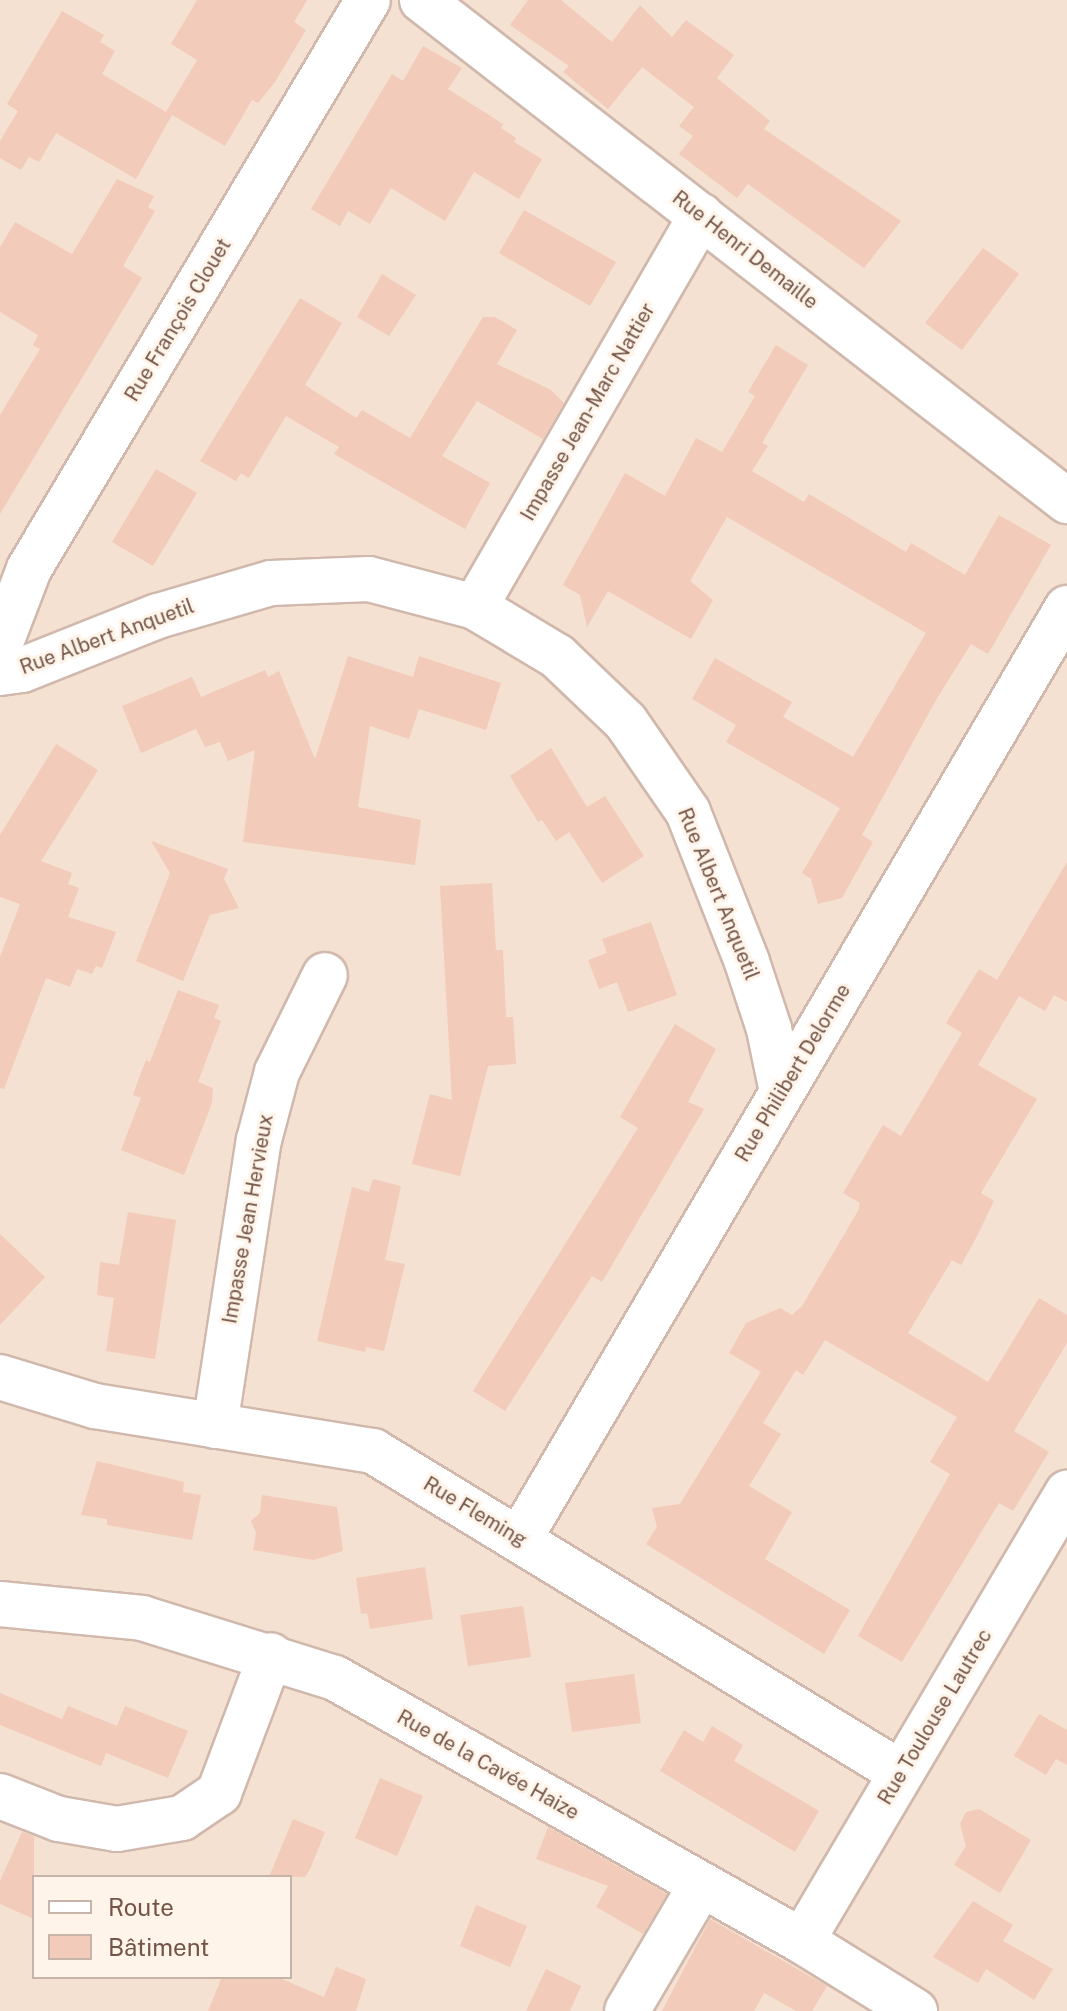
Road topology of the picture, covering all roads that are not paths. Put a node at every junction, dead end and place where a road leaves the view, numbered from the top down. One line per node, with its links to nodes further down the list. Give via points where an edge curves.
1 (368, 0): 7 (street, Rue François Clouet, via 29,569)
2 (422, 0): 3 (street, Rue Henri Demaille)
3 (701, 216): 4 (street, Rue Henri Demaille); 5 (street, Impasse Jean-Marc Nattier)
4 (1067, 501)
5 (475, 607): 8 (street, Rue Albert Anquetil, via 369,579 271,583 158,616 22,670); 10 (street, Rue Albert Anquetil, via 557,656 626,722 688,812 747,962)
6 (1067, 608): 10 (street, Rue Philibert Delorme)
7 (0, 645)
8 (0, 673)
9 (325, 975): 12 (street, Impasse Jean Hervieux, via 277,1072 259,1140)
10 (782, 1092): 14 (street, Rue Philibert Delorme)
11 (0, 1377): 12 (street, Rue Fleming, via 95,1406)
12 (215, 1426): 14 (street, Rue Fleming, via 373,1451)
13 (1067, 1493): 17 (street, Rue Toulouse Lautrec)
14 (520, 1538): 17 (street, Rue Fleming)
15 (0, 1604): 16 (street, Rue de la Cavée Haize, via 142,1618)
16 (271, 1655): 18 (street, via 219,1793 182,1818 117,1829 59,1819); 19 (street, Rue de la Cavée Haize, via 335,1678)
17 (901, 1773): 20 (street, Rue Toulouse Lautrec)
18 (0, 1796)
19 (701, 1885): 20 (street, Rue de la Cavée Haize); 21 (street)
20 (802, 1941): 22 (street, Rue de la Cavée Haize)
21 (627, 2011)
22 (915, 2011)

